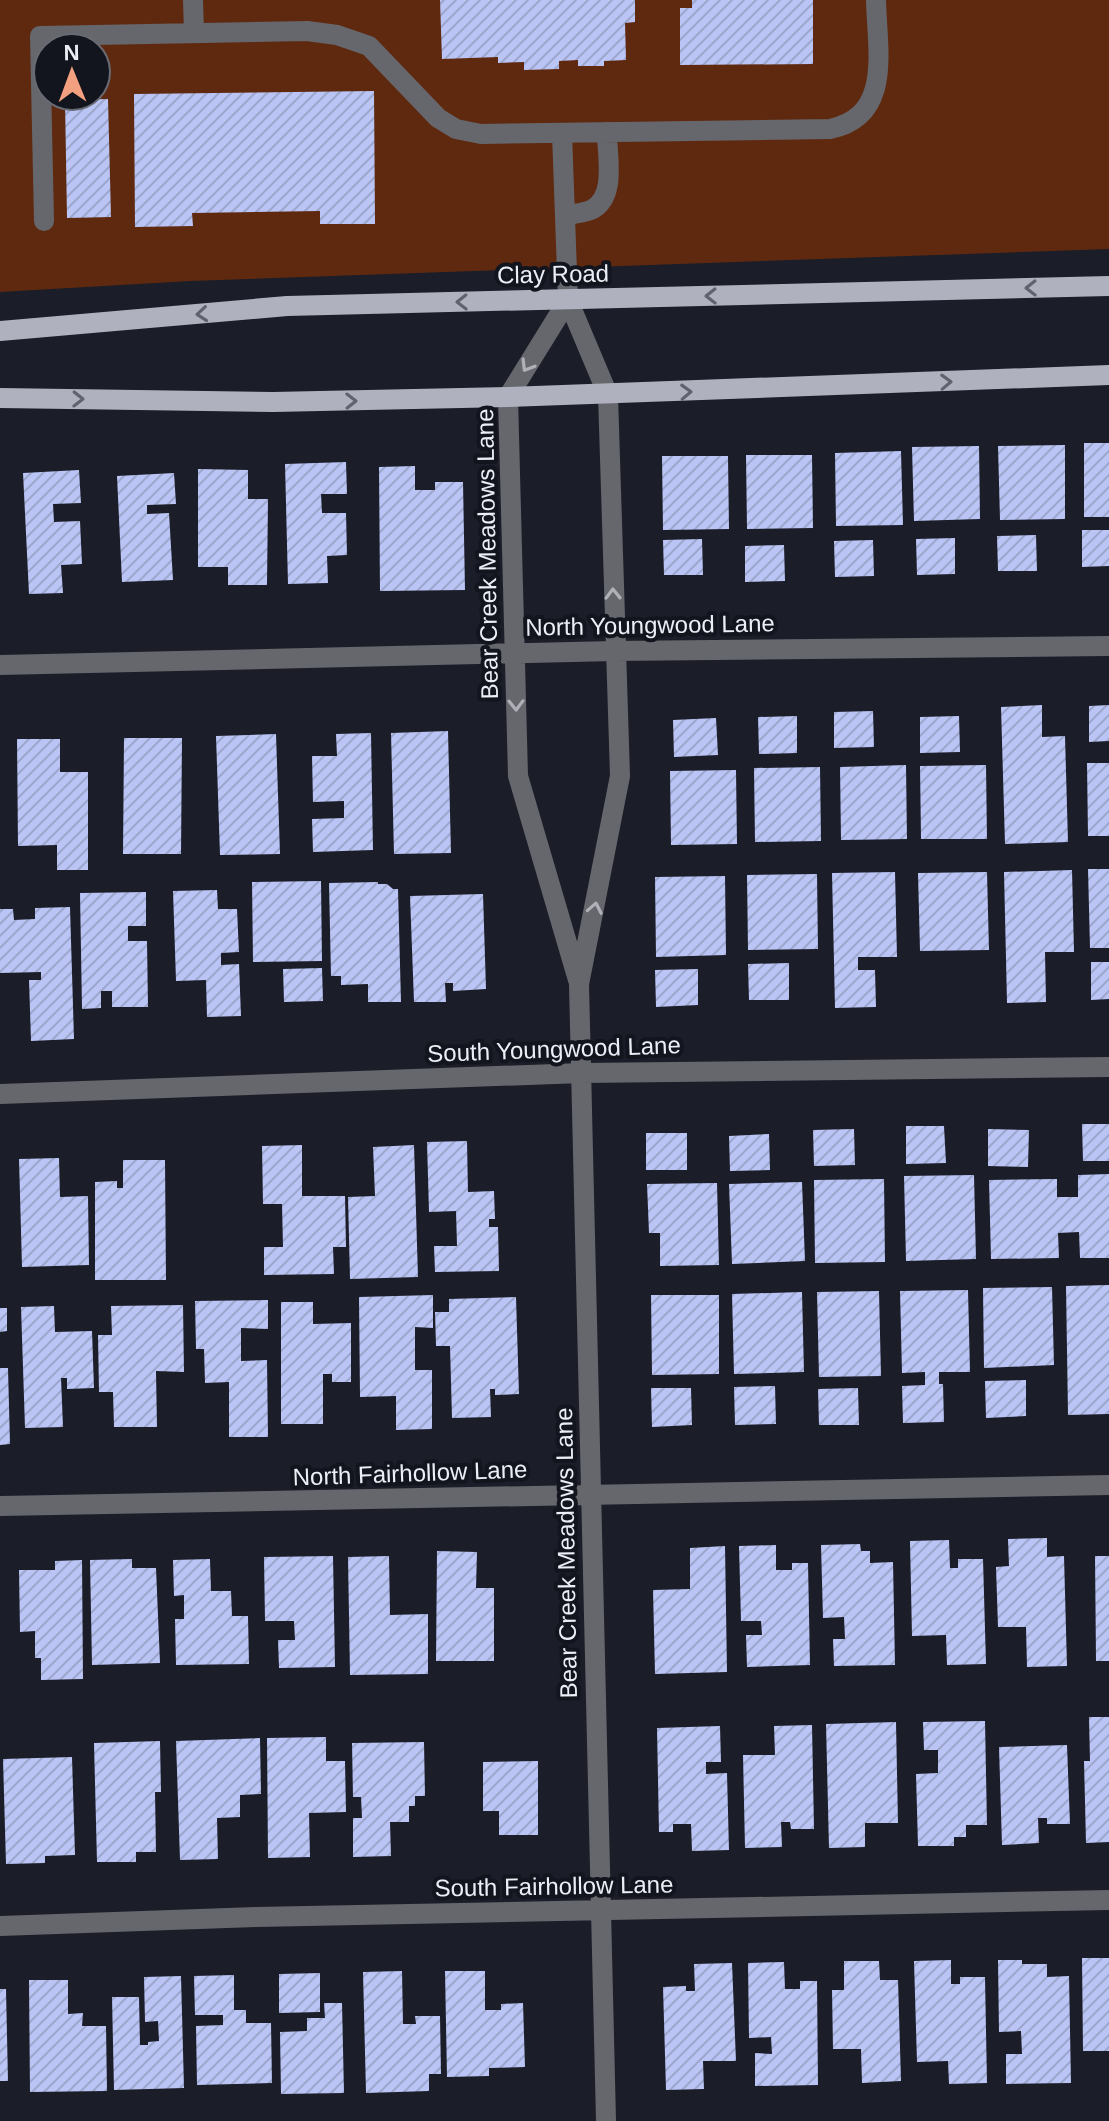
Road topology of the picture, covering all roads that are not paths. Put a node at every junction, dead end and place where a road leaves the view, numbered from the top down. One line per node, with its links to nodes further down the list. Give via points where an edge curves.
1 (193, 0): 3 (street)
2 (876, 0): 4 (street, via 874,98 848,125)
3 (194, 33): 5 (street, via 337,35 369,46 438,118 456,129 481,134); 7 (street, via 40,36)
4 (607, 132): 5 (street); 6 (street, via 608,189 602,202)
5 (562, 133): 6 (street)
6 (565, 215): 9 (street)
7 (44, 221)
8 (1109, 286): 9 (main road, Clay Road, one-way to 9)
9 (568, 300): 10 (main road, Clay Road, one-way to 10, via 287,306); 12 (street, Bear Creek Meadows Lane); 13 (street, Bear Creek Meadows Lane, one-way to 13)
10 (0, 331)
11 (1109, 375): 12 (main road, one-way to 11)
12 (608, 395): 13 (main road); 16 (street, Bear Creek Meadows Lane, one-way to 12)
13 (508, 397): 14 (main road, one-way to 13, via 273,402); 17 (street, Bear Creek Meadows Lane)
14 (0, 398)
15 (1109, 646): 16 (street, North Youngwood Lane)
16 (614, 651): 17 (street, North Youngwood Lane); 19 (street, Bear Creek Meadows Lane, one-way to 16, via 620,776)
17 (515, 653): 18 (street, North Youngwood Lane); 19 (street, Bear Creek Meadows Lane, one-way to 19, via 518,776)
18 (0, 665)
19 (579, 984): 21 (street, Bear Creek Meadows Lane)
20 (1109, 1067): 21 (street, South Youngwood Lane)
21 (582, 1073): 22 (street, South Youngwood Lane); 24 (street, Bear Creek Meadows Lane)
22 (0, 1094)
23 (1109, 1485): 24 (street, North Fairhollow Lane)
24 (591, 1493): 25 (street, North Fairhollow Lane); 27 (street, Bear Creek Meadows Lane)
25 (0, 1506)
26 (1109, 1900): 27 (street, South Fairhollow Lane)
27 (601, 1912): 28 (street, South Fairhollow Lane); 29 (street, Bear Creek Meadows Lane)
28 (0, 1926)
29 (606, 2121)

